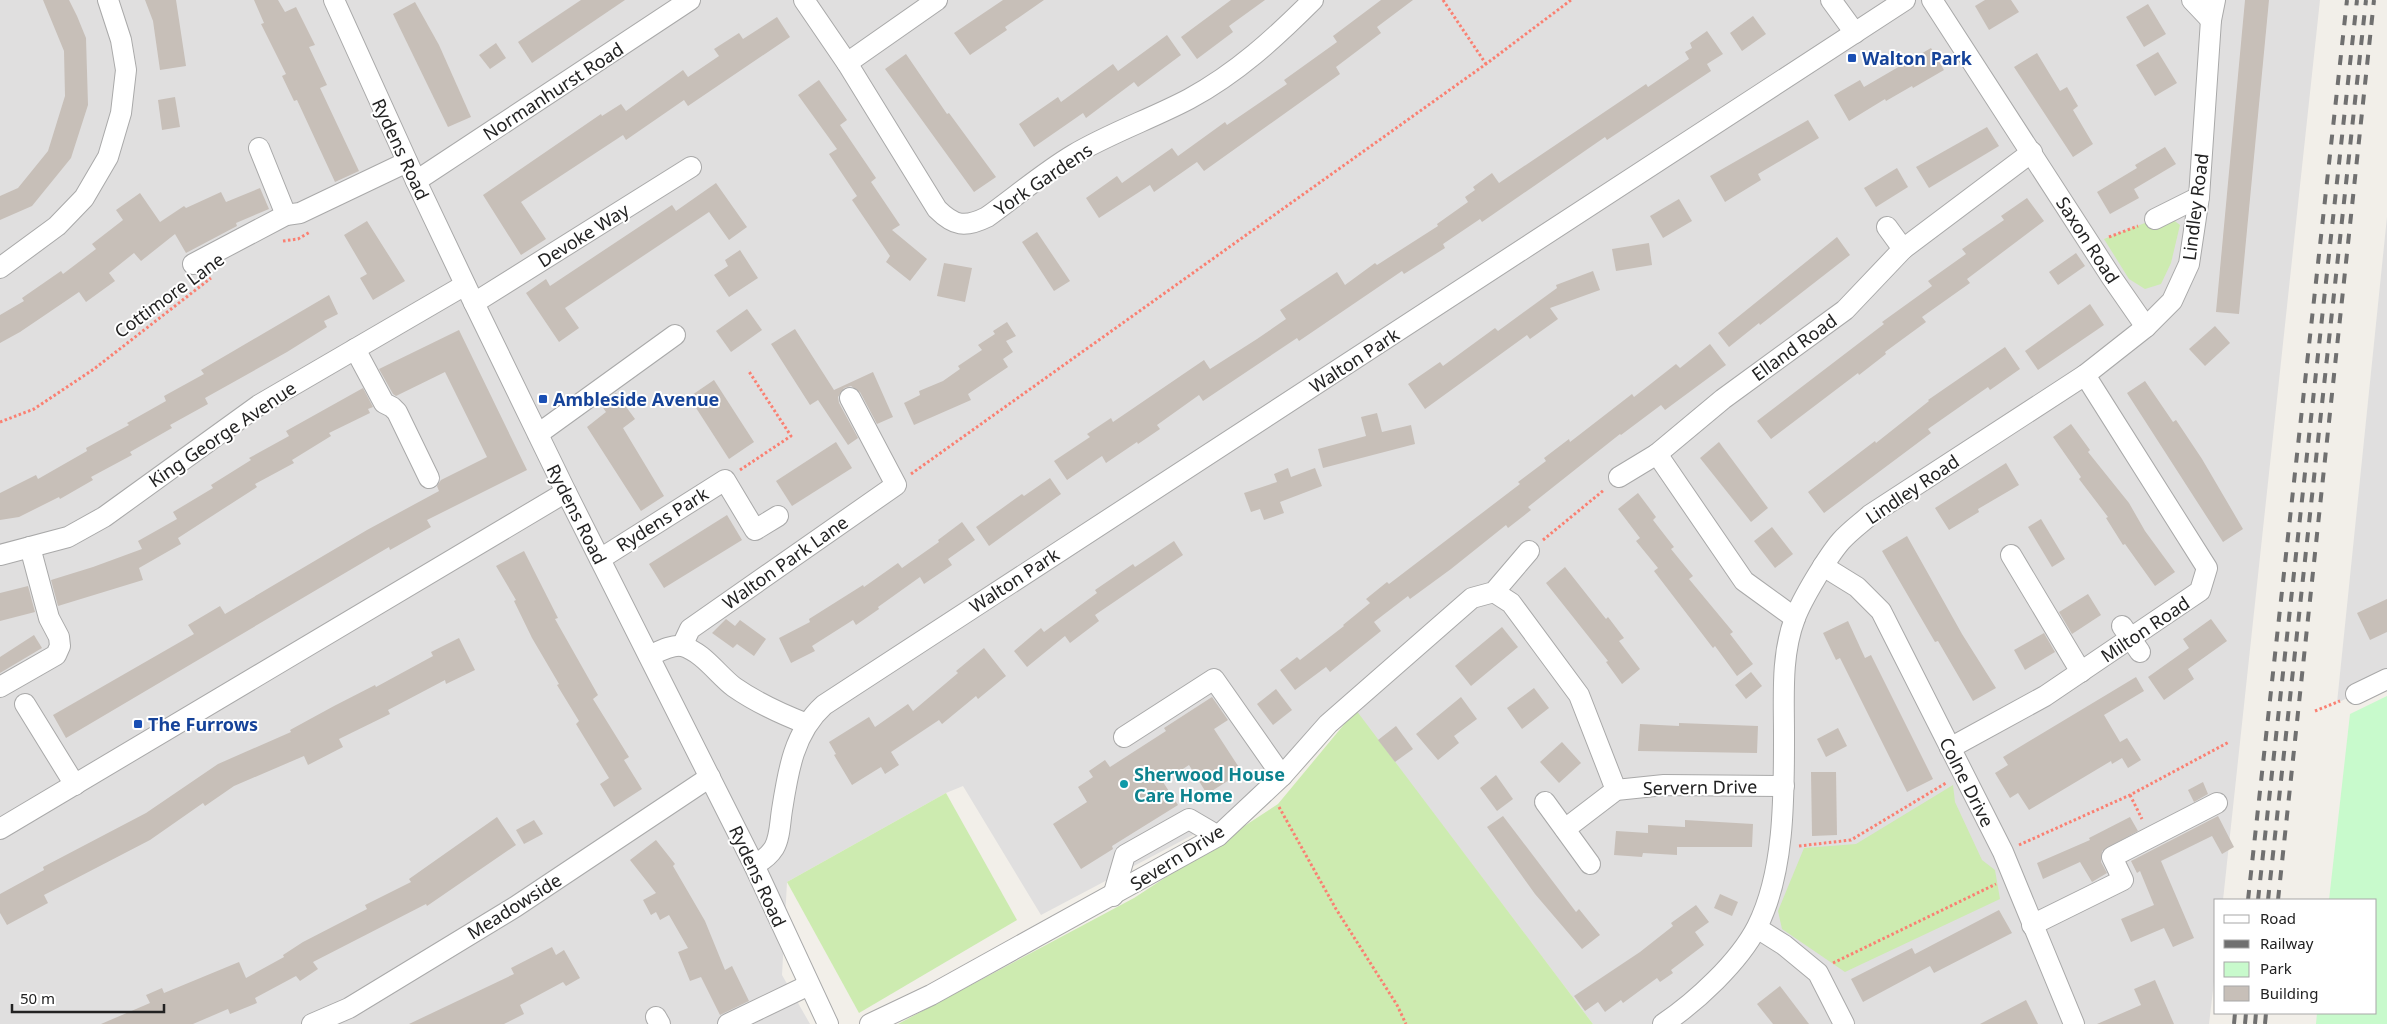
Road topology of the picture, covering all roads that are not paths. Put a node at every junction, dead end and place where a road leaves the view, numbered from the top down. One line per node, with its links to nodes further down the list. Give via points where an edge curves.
1 (108, 0): 26 (street, via 121,40 126,70 121,113 108,157 84,198 57,226)
2 (334, 0): 17 (street, Rydens Road)
3 (690, 0): 19 (street, Normanhurst Road)
4 (804, 0): 14 (street, York Gardens)
5 (937, 0): 14 (street)
6 (1313, 0): 14 (street, York Gardens, via 1240,68 1189,99 1072,155 973,224 947,219 937,209)
7 (1831, 0): 13 (street)
8 (1905, 0): 13 (street, Walton Park)
9 (1932, 0): 16 (street, Saxon Road)
10 (2192, 0): 12 (street)
11 (2215, 0): 12 (street, Lindley Road)
12 (2211, 20): 20 (street, Lindley Road)
13 (1855, 33): 55 (street, Walton Park, via 957,617 824,705)
14 (847, 63)
15 (259, 148): 21 (street)
16 (2032, 152): 24 (street); 29 (street, Saxon Road)
17 (407, 162): 19 (street, Rydens Road); 21 (street, via 300,213)
18 (691, 167): 28 (street, Devoke Way)
19 (416, 181): 27 (street, Rydens Road)
20 (2198, 197): 22 (street); 29 (street, Lindley Road, via 2189,264 2172,301)
21 (286, 215): 25 (street)
22 (2155, 219)
23 (1887, 227): 24 (street)
24 (1903, 249): 35 (street, Elland Road, via 1845,310 1723,399)
25 (193, 264)
26 (0, 268)
27 (465, 285): 28 (street, Rydens Road); 31 (street, King George Avenue)
28 (474, 303): 34 (street, Rydens Road)
29 (2146, 327): 32 (street, Lindley Road)
30 (675, 335): 34 (street)
31 (355, 349): 37 (street, via 384,403 397,412); 40 (street, King George Avenue, via 258,405 104,517 68,537)
32 (2085, 375): 45 (street, Lindley Road, via 1870,515 1842,540); 50 (street, Milton Road, via 2207,568 2200,591)
33 (850, 398): 48 (street, Walton Park Lane, via 896,485 690,629)
34 (538, 434): 38 (street, Rydens Road)
35 (1657, 454): 36 (street, Elland Road); 47 (street, via 1744,581)
36 (1619, 477)
37 (429, 478)
38 (566, 492): 44 (street, Rydens Road); 60 (street)
39 (778, 516): 44 (street, Rydens Park, via 755,530 725,480)
40 (30, 548): 42 (street, King George Avenue); 52 (street, via 60,646 56,655)
41 (1529, 551): 46 (street)
42 (0, 554)
43 (2011, 555): 50 (street)
44 (600, 559): 49 (street, Rydens Road)
45 (1823, 566): 47 (street, Lindley Road); 57 (street, Colne Drive, via 1857,587 1881,611)
46 (1494, 592): 59 (street, Severn Drive, via 1472,598 1383,673 1328,724); 62 (street, via 1511,604 1579,695)
47 (1795, 618): 61 (street, Lindley Road, via 1784,667)
48 (682, 646): 49 (street); 55 (street, via 764,706)
49 (649, 656): 58 (street, Rydens Road)
50 (2081, 672): 57 (street, Milton Road, via 2046,696)
51 (2387, 679): 53 (street)
52 (0, 688)
53 (2356, 694)
54 (25, 704): 60 (street)
55 (807, 724): 69 (street, Walton Park, via 797,742 787,774 775,847)
56 (1124, 737): 59 (street, via 1214,679)
57 (1950, 748): 71 (street, Colne Drive, via 2003,852)
58 (710, 777): 69 (street, Rydens Road); 74 (street, Meadowside)
59 (1275, 782): 67 (street, Severn Drive)
60 (75, 785): 65 (street)
61 (1784, 786): 62 (street, Servern Drive, via 1664,785); 72 (street, Lindley Road, via 1771,889)
62 (1616, 790): 66 (street)
63 (1545, 802): 66 (street)
64 (2217, 803): 71 (street, via 2112,858 2123,880)
65 (0, 828)
66 (1565, 829): 68 (street)
67 (1218, 836): 70 (street, Severn Drive); 70 (street, via 1189,819 1125,855)
68 (1590, 864)
69 (754, 865): 73 (street, Rydens Road)
70 (1113, 896): 78 (street, Severn Drive, via 931,995)
71 (2032, 925): 81 (street, Colne Drive)
72 (1757, 928): 79 (street, Lindley Road, via 1728,967 1696,1000); 80 (street, via 1818,973)
73 (809, 985): 76 (street); 77 (street, Rydens Road)
74 (352, 1016): 75 (street, Meadowside)
75 (312, 1024)
76 (728, 1024)
77 (828, 1024)
78 (870, 1024)
79 (1663, 1024)
80 (1844, 1024)
81 (2074, 1024)

